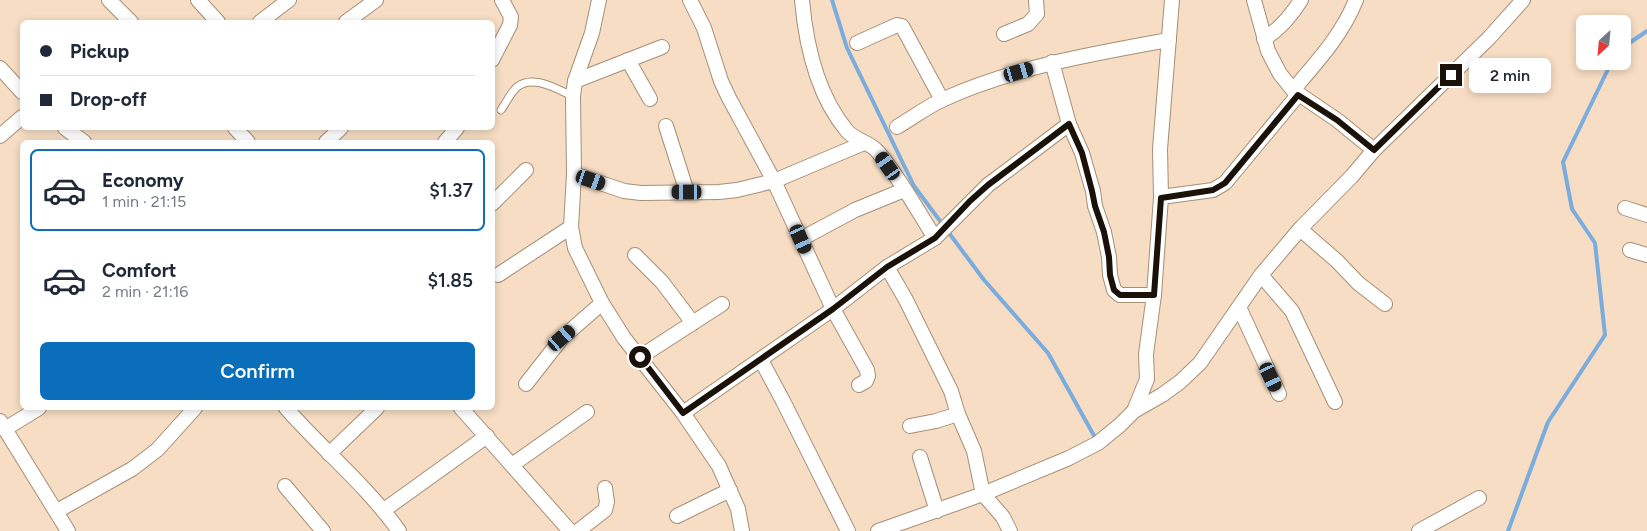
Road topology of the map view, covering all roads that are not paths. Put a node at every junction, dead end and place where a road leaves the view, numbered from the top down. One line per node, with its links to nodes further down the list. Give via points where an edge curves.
1 (110, 0): 15 (street)
2 (198, 0): 16 (street)
3 (289, 0): 17 (street)
4 (376, 0): 18 (street)
5 (502, 0): 24 (street, via 511,17)
6 (599, 0): 28 (street)
7 (690, 0): 50 (street, via 704,28 721,81)
8 (802, 0): 46 (street, via 812,60 823,92 846,130)
9 (1036, 0): 19 (street, via 1037,14 1028,24)
10 (1172, 0): 21 (street)
11 (1254, 0): 20 (street)
12 (1301, 0): 20 (street, via 1278,30)
13 (1356, 0): 30 (street, via 1336,37)
14 (1519, 1): 47 (street, via 1489,38)
15 (129, 20)
16 (216, 20)
17 (263, 20)
18 (349, 20)
19 (1004, 34)
20 (1264, 39): 30 (street, via 1280,74)
21 (1169, 40): 26 (street); 53 (street, via 1160,149)
22 (857, 43): 33 (street, via 897,25 902,26)
23 (662, 47): 25 (street)
24 (495, 54)
25 (628, 60): 28 (street); 32 (street)
26 (1052, 62): 33 (street, via 1003,76); 36 (street)
27 (0, 68): 29 (street)
28 (576, 81): 31 (street)
29 (20, 90)
30 (1296, 92): 47 (street); 53 (street, via 1225,183 1213,190)
31 (573, 96): 34 (lane, via 535,81 528,82 516,87); 49 (street)
32 (650, 99)
33 (942, 100): 38 (street)
34 (501, 110)
35 (20, 119): 42 (street)
36 (1069, 124): 59 (street, via 988,185); 67 (street, via 1082,153 1104,232 1114,290 1120,295)
37 (666, 126): 52 (street)
38 (898, 127)
39 (237, 130): 43 (street)
40 (339, 130): 44 (street)
41 (455, 130): 45 (street)
42 (0, 136)
43 (246, 140)
44 (328, 140)
45 (447, 140)
46 (864, 143): 50 (street); 51 (street, via 877,150)
47 (1374, 150): 58 (street)
48 (526, 170): 54 (street)
49 (574, 174): 52 (street, via 624,191); 57 (street)
50 (774, 181): 52 (street, via 737,190); 60 (street)
51 (904, 190): 59 (street); 60 (street, via 855,210)
52 (687, 192)
53 (1161, 198): 67 (street)
54 (495, 201)
55 (1625, 208): 56 (street)
56 (1647, 215)
57 (571, 227): 65 (street); 68 (street, via 575,248)
58 (1300, 229): 66 (street); 70 (street)
59 (935, 238): 64 (street)
60 (801, 239): 72 (street)
61 (1630, 250): 63 (street)
62 (636, 255): 73 (street, via 662,282)
63 (1647, 255)
64 (887, 267): 72 (street); 88 (street, via 951,391)
65 (498, 275)
66 (1260, 275): 71 (street); 79 (street, via 1292,311)
67 (1154, 295): 85 (street, via 1146,354 1147,379)
68 (602, 303): 74 (street); 76 (street, via 562,338)
69 (722, 304): 73 (street)
70 (1385, 304)
71 (1239, 307): 78 (street); 85 (street, via 1200,363 1174,386)
72 (833, 309): 75 (street); 77 (street, via 867,370 866,381)
73 (693, 323): 74 (street)
74 (640, 357): 87 (street)
75 (761, 360): 87 (street); 110 (street)
76 (526, 384)
77 (858, 385)
78 (1279, 394)
79 (1335, 402)
80 (35, 410): 89 (street)
81 (193, 410): 102 (street, via 157,450 132,469)
82 (288, 410): 92 (street)
83 (376, 410): 92 (street)
84 (463, 410): 91 (street)
85 (1134, 411): 98 (street, via 1098,443)
86 (587, 412): 94 (street)
87 (683, 413): 97 (street, via 719,466)
88 (958, 414): 90 (street); 98 (street, via 974,451)
89 (3, 425): 102 (street)
90 (910, 426)
91 (487, 436): 94 (street); 100 (street)
92 (328, 454): 100 (street)
93 (920, 457): 101 (street)
94 (512, 465): 107 (street)
95 (285, 486): 105 (street)
96 (605, 488): 108 (street, via 608,502 605,510)
97 (730, 490): 103 (street); 109 (street)
98 (983, 494): 101 (street); 112 (street, via 1003,517)
99 (1479, 498): 113 (street)
100 (384, 510): 106 (street)
101 (937, 510): 111 (street)
102 (57, 511): 104 (street)
103 (677, 516)
104 (68, 531)
105 (323, 531)
106 (399, 531)
107 (570, 531)
108 (578, 531)
109 (742, 531)
110 (848, 531)
111 (878, 531)
112 (1010, 531)
113 (1419, 531)

